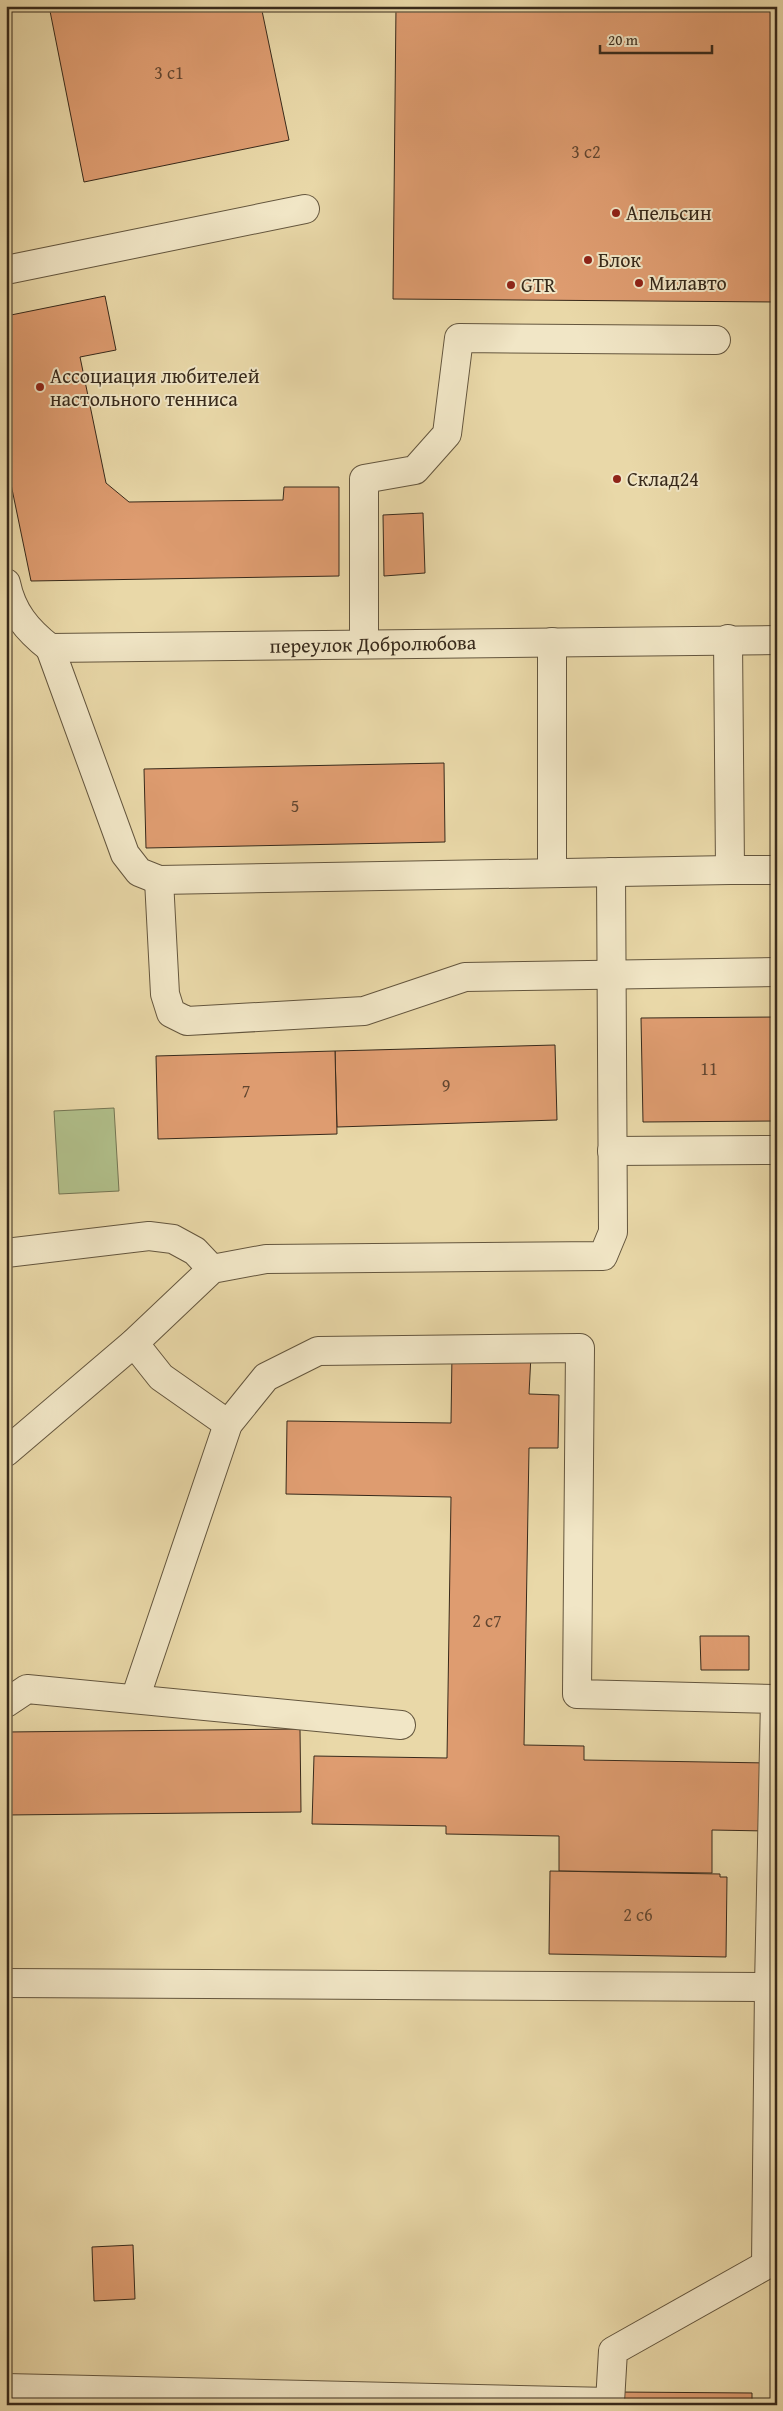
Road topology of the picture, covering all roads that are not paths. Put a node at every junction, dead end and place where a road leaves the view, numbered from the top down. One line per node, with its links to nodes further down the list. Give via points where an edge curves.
1 (305, 209): 2 (street)
2 (6, 270)
3 (716, 340): 8 (street, via 460,338 447,434 415,470 364,479)
4 (7, 587): 9 (street, via 18,617)
5 (728, 639): 6 (street, переулок Добролюбова); 7 (street, переулок Добролюбова); 10 (street)
6 (777, 640)
7 (552, 642): 8 (street, переулок Добролюбова); 13 (street)
8 (364, 643): 9 (street, переулок Добролюбова)
9 (50, 648): 14 (street, via 125,854 139,872)
10 (730, 870): 11 (street); 12 (street)
11 (777, 870)
12 (611, 872): 13 (street); 16 (street)
13 (552, 873): 14 (street)
14 (159, 880): 16 (street, via 165,994 171,1013 187,1021 364,1012 465,977)
15 (777, 972): 16 (street)
16 (611, 973): 18 (street)
17 (777, 1150): 18 (street)
18 (612, 1151): 20 (street, via 613,1232 603,1256 266,1258)
19 (6, 1253): 20 (street, via 149,1236 173,1238 195,1251)
20 (212, 1269): 21 (street)
21 (134, 1343): 22 (street, via 161,1378); 23 (street)
22 (228, 1424): 24 (street); 25 (street, via 266,1377 318,1350 580,1348 577,1694)
23 (6, 1452)
24 (135, 1699): 26 (street, via 27,1689); 27 (street)
25 (776, 1699): 29 (street)
26 (6, 1703)
27 (401, 1725)
28 (6, 1983): 29 (street)
29 (769, 1987): 31 (street, via 766,2265 613,2351)
30 (6, 2388): 31 (street)
31 (610, 2404)

